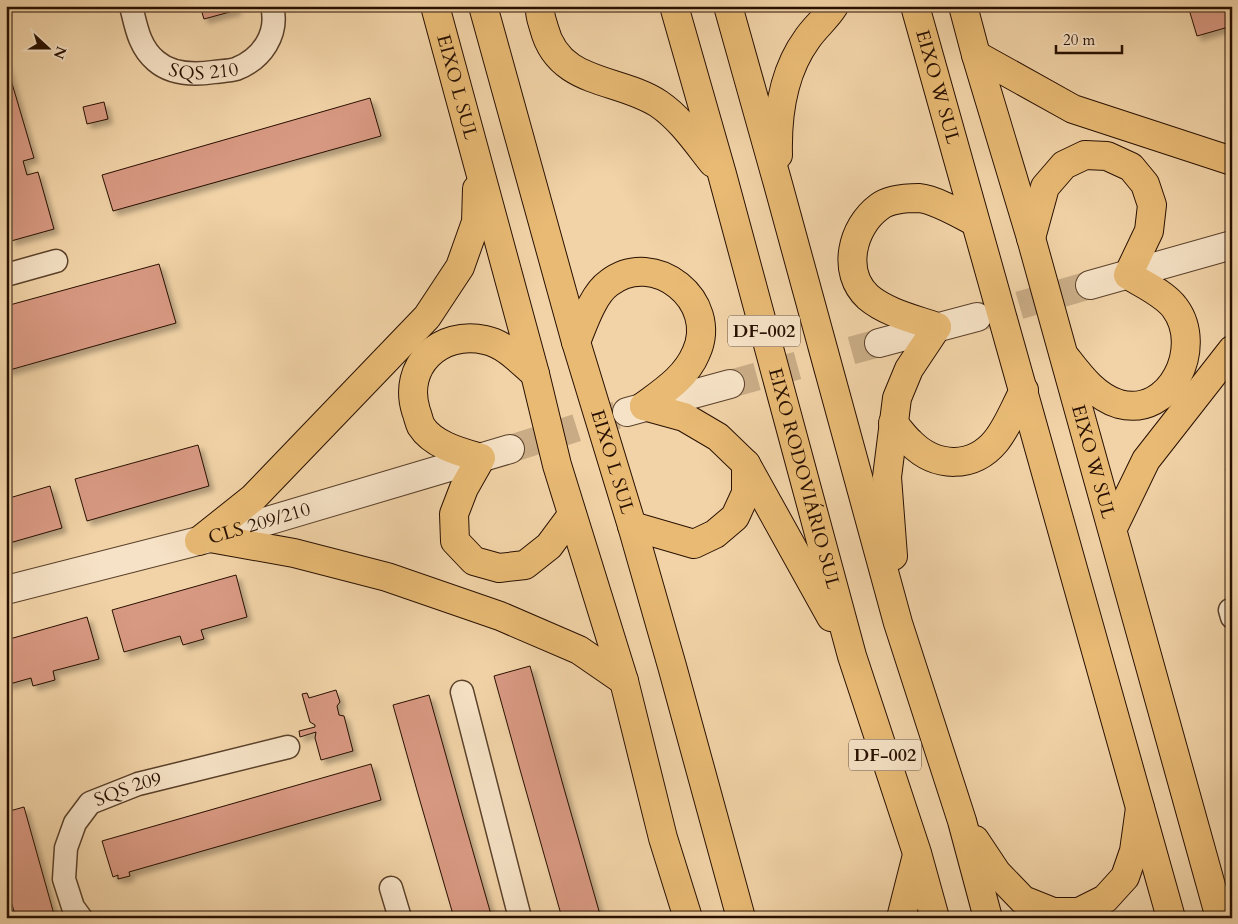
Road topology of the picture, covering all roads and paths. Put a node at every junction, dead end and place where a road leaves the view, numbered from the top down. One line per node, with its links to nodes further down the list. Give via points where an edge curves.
1 (130, 6): 2 (street, SQS 210, via 142,45 156,61 175,71 196,74 235,70 254,60 267,46 273,30)
2 (272, 6)
3 (435, 6): 12 (main road, EIXO L SUL)
4 (483, 6): 25 (main road, EIXO L SUL)
5 (540, 6): 14 (main road, via 547,42 568,67 660,105 685,128)
6 (674, 6): 14 (main road, EIXO RODOVIÁRIO SUL / DF-002)
7 (728, 6): 15 (main road, DF-002)
8 (834, 6): 15 (main road, via 807,39 793,65 783,95 778,138)
9 (915, 6): 16 (main road, EIXO W SUL)
10 (963, 6): 11 (main road, EIXO W SUL)
11 (976, 55): 13 (main road, via 1073,109); 17 (main road, EIXO W SUL)
12 (477, 160): 29 (main road, EIXO L SUL); 40 (main road, via 476,222 460,268 428,317 253,498)
13 (1232, 161)
14 (722, 174): 43 (main road, EIXO RODOVIÁRIO SUL / DF-002)
15 (778, 184): 42 (main road, DF-002)
16 (975, 222): 24 (main road, via 922,198 899,199 880,207 861,227 852,251 854,276 867,296 889,310); 31 (main road, EIXO W SUL)
17 (1031, 238): 21 (main road, via 1045,187 1064,165 1085,155 1107,156 1131,167 1144,184 1152,205 1149,231); 28 (main road, EIXO W SUL)
18 (1232, 245): 21 (street)
19 (56, 261): 20 (street)
20 (6, 275)
21 (1128, 275): 22 (street); 28 (main road, via 1175,308 1185,329 1186,354 1177,378 1161,397 1141,405 1119,404 1084,380)
22 (1090, 285)
23 (977, 317): 24 (street)
24 (937, 327): 26 (street); 33 (main road, via 909,369 897,398)
25 (576, 342): 32 (main road, via 591,306 607,283 628,272 651,271 676,283 694,301 702,325 697,352 677,381); 38 (main road, EIXO L SUL)
26 (879, 343)
27 (1232, 350): 39 (main road, via 1146,460)
28 (1062, 352): 39 (main road, EIXO W SUL)
29 (535, 374): 35 (main road, via 509,350 486,340 462,339 441,344 423,358 413,382 413,402 421,426 438,442); 37 (main road, EIXO L SUL)
30 (730, 384): 32 (street)
31 (1024, 390): 33 (main road, via 995,442 975,459 954,463 931,458 911,444); 47 (main road, EIXO W SUL)
32 (635, 409): 36 (main road, via 684,417 718,437)
33 (893, 422): 42 (main road, via 887,477)
34 (510, 449): 35 (street, CLS 209/210)
35 (481, 458): 37 (main road, via 454,514 455,541 474,561 499,568 525,565 549,546); 40 (street, CLS 209/210)
36 (746, 464): 38 (main road, via 746,493 735,517 715,534 694,544); 43 (main road)
37 (572, 515): 44 (main road, EIXO L SUL)
38 (632, 526): 55 (main road, EIXO L SUL)
39 (1112, 528): 60 (main road, EIXO W SUL)
40 (204, 539): 41 (street, CLS 209/210); 44 (main road, via 294,553 387,577 500,616 579,650)
41 (6, 590)
42 (898, 623): 48 (main road, DF-002)
43 (852, 656): 49 (main road, EIXO RODOVIÁRIO SUL / DF-002)
44 (624, 681): 54 (main road, EIXO L SUL, via 663,838)
45 (462, 692): 53 (street)
46 (288, 747): 51 (street, SQS 209, via 138,784 90,803 74,823 66,848 64,879 73,907)
47 (1140, 808): 48 (main road, via 1134,851 1125,877 1105,899 1078,912 1053,912 1023,900 997,873); 59 (main road, EIXO W SUL)
48 (962, 820): 58 (main road, DF-002)
49 (917, 854): 56 (main road); 57 (main road, EIXO RODOVIÁRIO SUL / DF-002)
50 (391, 888): 52 (street)
51 (81, 918)
52 (400, 918)
53 (520, 918)
54 (688, 918)
55 (740, 918)
56 (901, 918)
57 (935, 918)
58 (988, 918)
59 (1171, 918)
60 (1220, 918)

